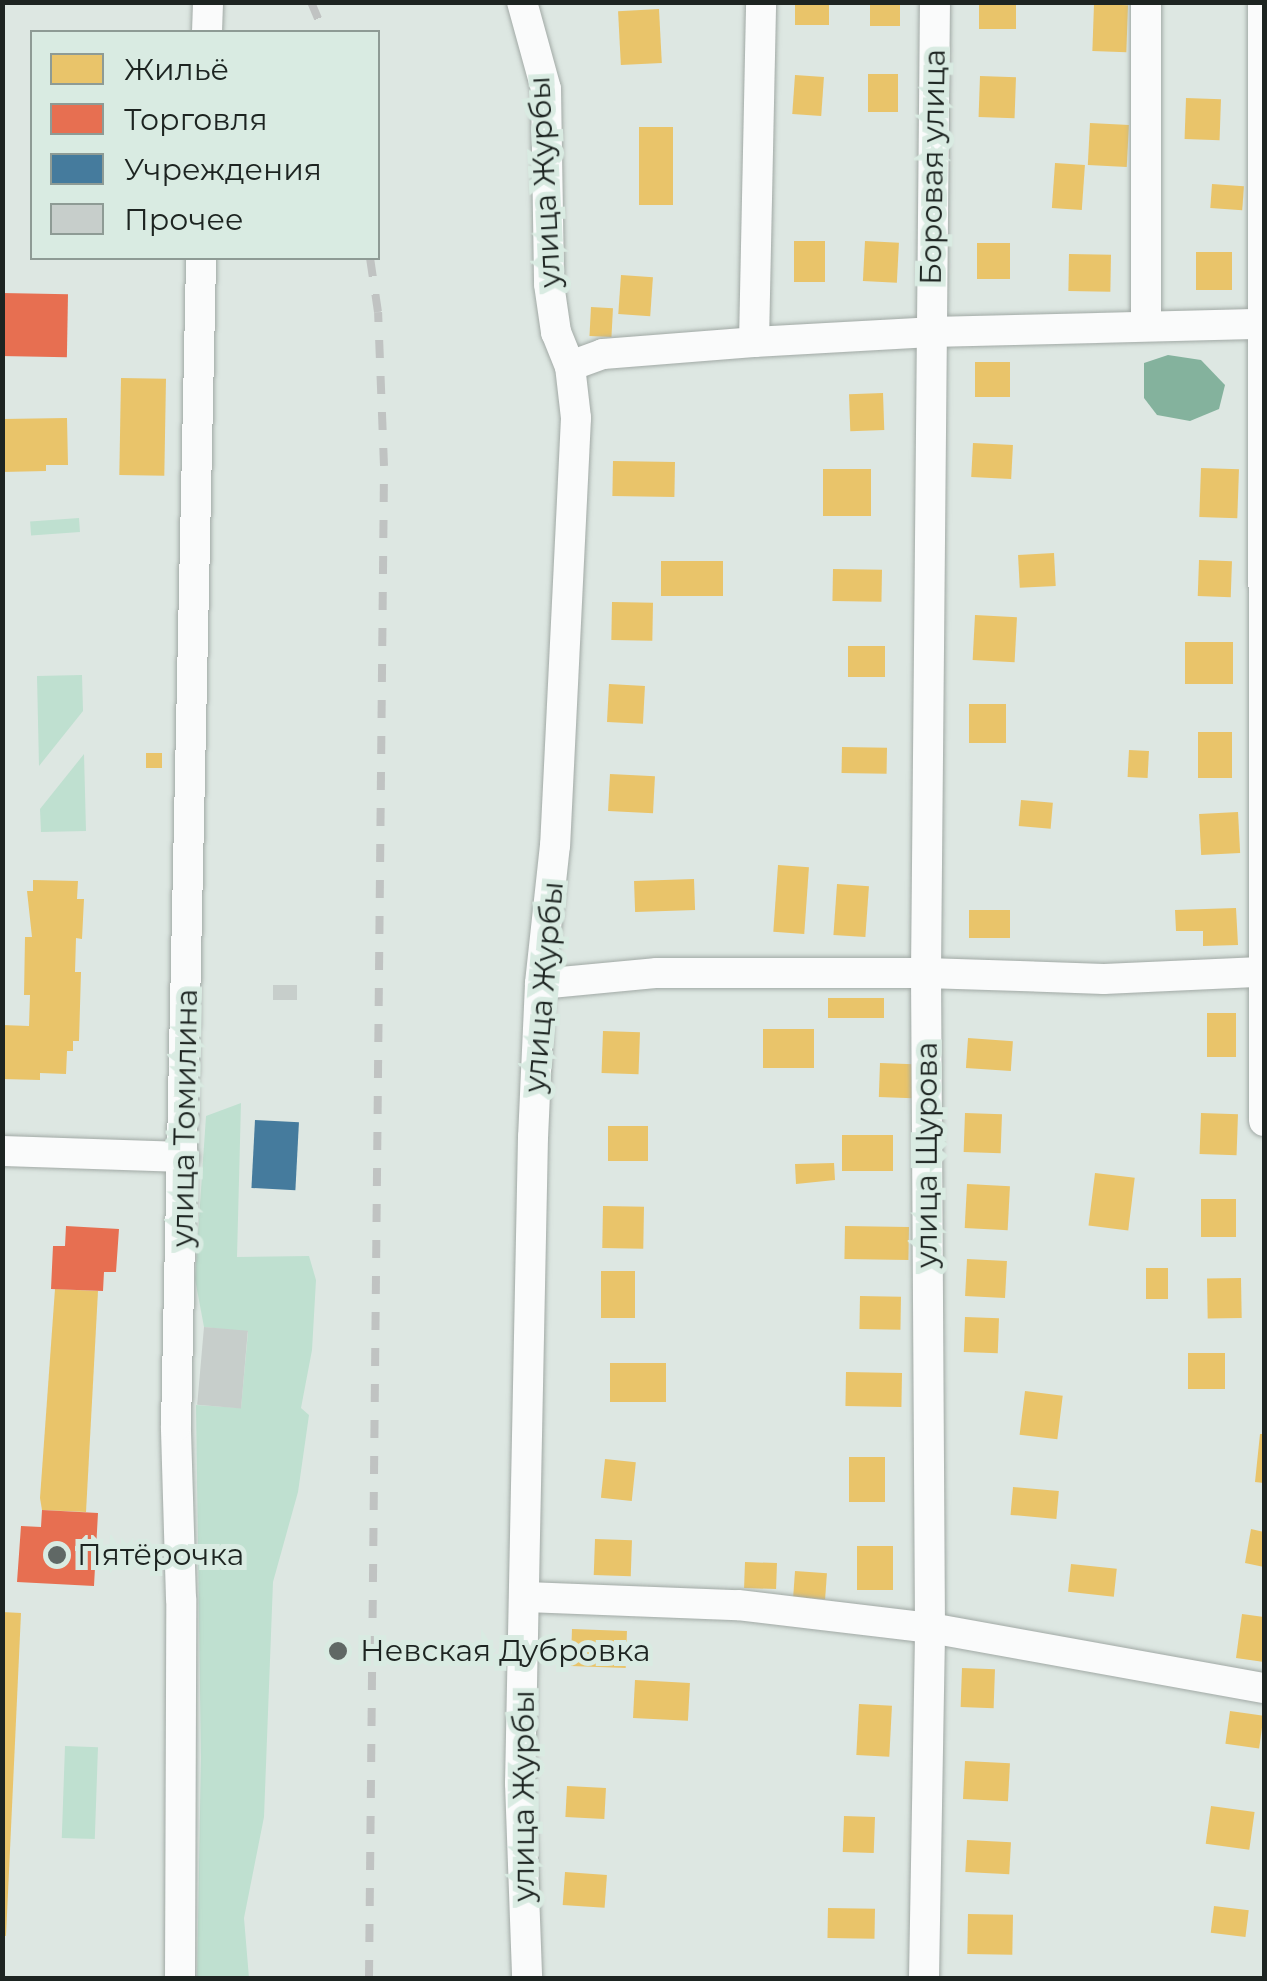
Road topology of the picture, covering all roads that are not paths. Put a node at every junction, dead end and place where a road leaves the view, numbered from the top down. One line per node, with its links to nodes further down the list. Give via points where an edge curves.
1 (208, 2): 7 (street)
2 (522, 2): 13 (street, улица Журбы, via 546,89 548,284)
3 (761, 2): 12 (street)
4 (935, 2): 11 (street, Боровая улица)
5 (1146, 2): 10 (street)
6 (1263, 2): 9 (street)
7 (207, 30)
8 (201, 260): 19 (street, улица Томилина)
9 (1262, 324): 10 (street); 14 (street)
10 (1146, 326): 11 (street)
11 (931, 332): 12 (street); 15 (street, улица Щурова)
12 (754, 342): 13 (street, via 603,354)
13 (570, 366): 16 (street, улица Журбы, via 576,418 558,786)
14 (1261, 972): 15 (street, via 1104,980); 17 (street)
15 (926, 973): 16 (street, via 656,973); 21 (street, улица Щурова)
16 (540, 984): 20 (street, улица Журбы)
17 (1264, 1121)
18 (2, 1151): 19 (street)
19 (184, 1157): 23 (street, улица Томилина, via 176,1426)
20 (526, 1597): 21 (street, via 738,1605); 24 (street, улица Журбы, via 520,1782)
21 (930, 1628): 22 (street); 25 (street, улица Щурова)
22 (1264, 1688)
23 (180, 1978)
24 (527, 1978)
25 (924, 1978)

